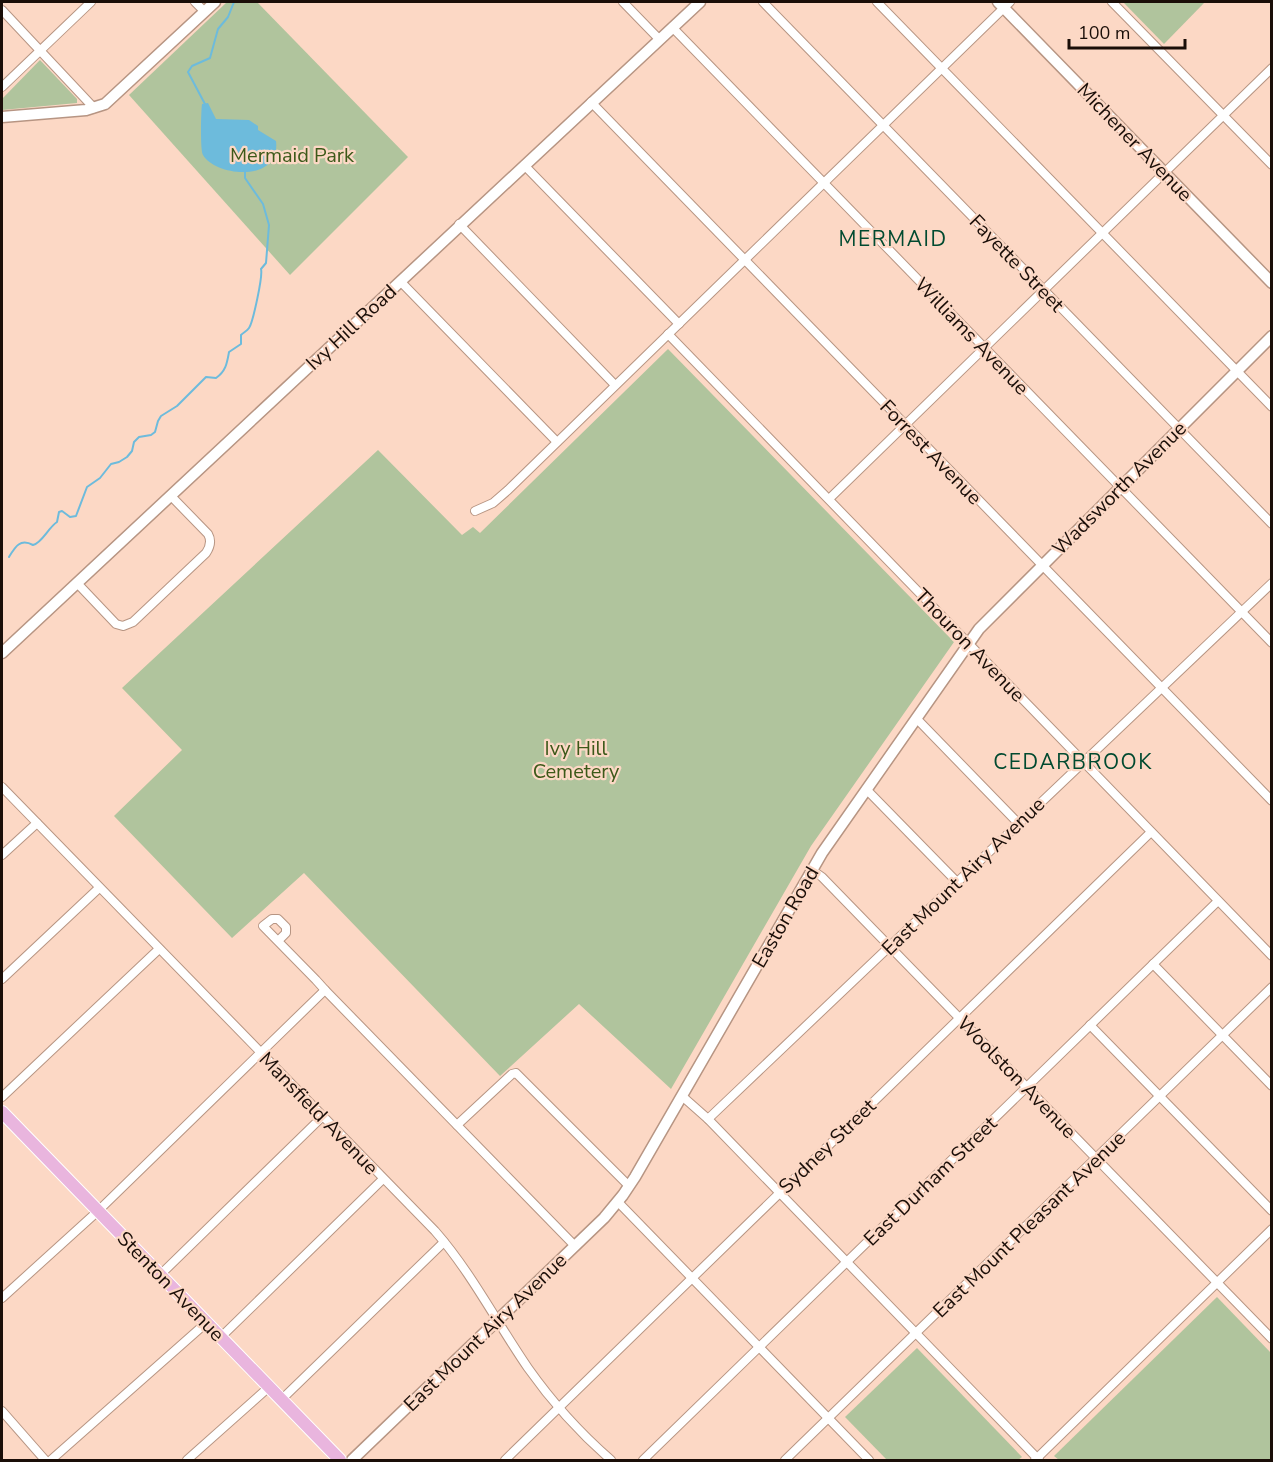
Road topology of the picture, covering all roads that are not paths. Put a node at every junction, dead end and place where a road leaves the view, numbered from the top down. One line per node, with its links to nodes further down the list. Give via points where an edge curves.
1 (91, 2): 14 (street)
2 (195, 2): 11 (street)
3 (215, 2): 11 (main road)
4 (623, 2): 13 (street)
5 (700, 2): 12 (main road, Ivy Hill Road)
6 (763, 2): 22 (street, Fayette Street)
7 (876, 2): 15 (street)
8 (1112, 2): 20 (street)
9 (1004, 4): 15 (street); 25 (main road, Michener Avenue)
10 (2, 10): 14 (street)
11 (204, 11): 19 (main road, via 111,99)
12 (672, 27): 13 (main road, Ivy Hill Road); 26 (street, Williams Avenue)
13 (659, 39): 18 (main road, Ivy Hill Road)
14 (39, 52): 17 (street); 19 (street)
15 (942, 68): 22 (street); 28 (street)
16 (1272, 68): 20 (street)
17 (2, 87)
18 (591, 102): 23 (main road, Ivy Hill Road); 29 (street, Forrest Avenue)
19 (94, 108): 21 (main road)
20 (1223, 115): 24 (street); 25 (street)
21 (2, 117)
22 (883, 125): 26 (street); 32 (street, Fayette Street)
23 (524, 165): 27 (main road, Ivy Hill Road); 33 (street)
24 (1272, 165)
25 (1164, 173): 28 (street); 31 (main road, Michener Avenue)
26 (823, 183): 29 (street); 36 (street, Williams Avenue)
27 (459, 224): 30 (main road, Ivy Hill Road); 38 (street)
28 (1102, 233): 32 (street); 37 (street)
29 (745, 260): 33 (street); 40 (street, Forrest Avenue)
30 (400, 281): 42 (street); 44 (main road, Ivy Hill Road)
31 (1272, 283)
32 (1044, 290): 36 (street); 41 (street, Fayette Street)
33 (679, 324): 34 (street)
34 (668, 334): 38 (street); 45 (street, Thouron Avenue)
35 (1272, 336): 37 (main road, Wadsworth Avenue)
36 (984, 348): 40 (street); 43 (street, Williams Avenue)
37 (1236, 371): 39 (street); 41 (main road, Wadsworth Avenue)
38 (615, 386): 42 (street)
39 (1272, 407)
40 (905, 425): 45 (street); 48 (street, Forrest Avenue)
41 (1179, 429): 43 (main road, Wadsworth Avenue); 47 (street, Fayette Street)
42 (557, 442): 46 (street, via 493,503)
43 (1120, 488): 48 (main road, Wadsworth Avenue); 51 (street, Williams Avenue)
44 (171, 496): 49 (main road, Ivy Hill Road); 49 (street, via 208,534 210,547 133,622 116,624)
45 (829, 499): 52 (street, Thouron Avenue)
46 (475, 511)
47 (1272, 524)
48 (1042, 565): 52 (main road, Wadsworth Avenue); 55 (street, Forrest Avenue)
49 (77, 583): 54 (main road, Ivy Hill Road)
50 (1272, 583): 51 (street, East Mount Airy Avenue)
51 (1241, 612): 53 (street, Williams Avenue); 55 (street, East Mount Airy Avenue)
52 (969, 643): 56 (main road, Easton Road); 57 (street, Thouron Avenue)
53 (1272, 644)
54 (2, 653)
55 (1161, 688): 57 (street, East Mount Airy Avenue); 60 (street, Forrest Avenue)
56 (916, 718): 59 (main road, Easton Road); 62 (street)
57 (1083, 762): 62 (street, East Mount Airy Avenue); 63 (street, Thouron Avenue)
58 (2, 787): 61 (street, Mansfield Avenue)
59 (866, 789): 65 (main road, Easton Road); 66 (street)
60 (1272, 801)
61 (37, 823): 64 (street); 67 (street, Mansfield Avenue)
62 (1018, 823): 66 (street, East Mount Airy Avenue)
63 (1151, 832): 68 (street, Thouron Avenue); 77 (street, Sydney Street)
64 (2, 855)
65 (812, 870): 70 (street, Woolston Avenue); 83 (main road, Easton Road)
66 (957, 882): 70 (street, East Mount Airy Avenue)
67 (99, 888): 71 (street, Mansfield Avenue); 74 (street)
68 (1218, 901): 72 (street, Thouron Avenue); 73 (street, East Durham Street)
69 (278, 941): 69 (street, via 286,933 284,924 272,919 263,926); 76 (street)
70 (889, 946): 77 (street, Woolston Avenue); 88 (street, East Mount Airy Avenue)
71 (159, 949): 80 (street, Mansfield Avenue); 85 (street)
72 (1272, 956)
73 (1153, 964): 78 (street, East Durham Street); 79 (street)
74 (2, 979)
75 (1272, 987): 79 (street, East Mount Pleasant Avenue)
76 (325, 990): 80 (street); 89 (street)
77 (959, 1017): 82 (street, Woolston Avenue); 93 (street, Sydney Street)
78 (1090, 1025): 82 (street, East Durham Street); 84 (street)
79 (1222, 1035): 81 (street); 84 (street, East Mount Pleasant Avenue)
80 (261, 1053): 87 (street, Mansfield Avenue); 95 (street)
81 (1272, 1086)
82 (1027, 1087): 90 (street, Woolston Avenue); 100 (street, East Durham Street)
83 (682, 1096): 88 (street); 92 (main road, Easton Road)
84 (1160, 1096): 90 (street, East Mount Pleasant Avenue); 96 (street)
85 (2, 1097)
86 (2, 1113): 95 (main road, Stenton Avenue)
87 (322, 1116): 91 (street, Mansfield Avenue); 101 (street)
88 (708, 1119): 93 (street)
89 (457, 1125): 92 (street, via 516,1073); 99 (street)
90 (1096, 1158): 103 (street, Woolston Avenue); 107 (street, East Mount Pleasant Avenue)
91 (383, 1179): 98 (street, Mansfield Avenue); 108 (street)
92 (629, 1186): 94 (main road, Easton Road)
93 (779, 1193): 100 (street); 102 (street, Sydney Street)
94 (618, 1202): 99 (main road, East Mount Airy Avenue); 102 (street)
95 (98, 1211): 101 (main road, Stenton Avenue); 104 (street)
96 (1272, 1211)
97 (1272, 1229): 103 (street)
98 (444, 1242): 105 (street, Mansfield Avenue); 112 (street)
99 (575, 1246): 105 (main road, East Mount Airy Avenue)
100 (847, 1262): 107 (street); 110 (street, East Durham Street)
101 (160, 1275): 106 (main road, Stenton Avenue)
102 (692, 1277): 110 (street); 113 (street, Sydney Street)
103 (1217, 1282): 109 (street, Woolston Avenue); 116 (street)
104 (2, 1298)
105 (497, 1321): 113 (street, Mansfield Avenue); 121 (main road, East Mount Airy Avenue)
106 (206, 1323): 108 (main road, Stenton Avenue); 118 (street)
107 (916, 1333): 115 (street, East Mount Pleasant Avenue); 116 (street)
108 (220, 1337): 111 (main road, Stenton Avenue)
109 (1272, 1339)
110 (760, 1347): 115 (street); 124 (street, East Durham Street)
111 (269, 1387): 112 (main road, Stenton Avenue); 119 (street)
112 (281, 1400): 120 (main road, Stenton Avenue)
113 (558, 1407): 122 (street, Sydney Street); 123 (street, Mansfield Avenue)
114 (2, 1411): 117 (street)
115 (828, 1419): 125 (street, East Mount Pleasant Avenue); 126 (street)
116 (1037, 1460)
117 (45, 1461)
118 (51, 1461)
119 (187, 1461)
120 (340, 1461)
121 (352, 1461)
122 (505, 1461)
123 (611, 1461)
124 (643, 1461)
125 (785, 1461)
126 (869, 1461)

